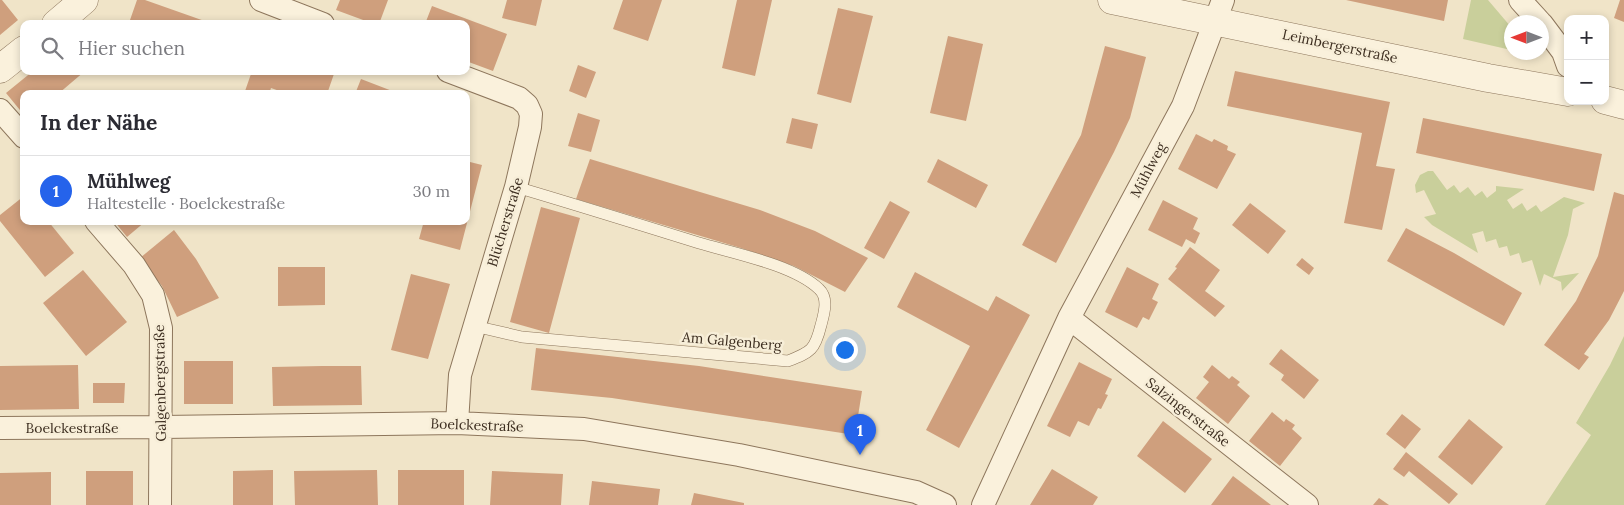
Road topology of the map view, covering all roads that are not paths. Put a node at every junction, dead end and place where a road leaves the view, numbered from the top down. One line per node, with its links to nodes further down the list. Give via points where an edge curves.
1 (84, 0): 7 (street)
2 (261, 0): 8 (street)
3 (1112, 0): 5 (street, Leimbergerstraße)
4 (1520, 0): 6 (street)
5 (1219, 10): 14 (street, Leimbergerstraße, via 1488,78); 21 (street, Mühlweg, via 1183,106)
6 (1534, 15)
7 (61, 20)
8 (313, 20)
9 (1549, 34): 11 (street)
10 (20, 53): 12 (street)
11 (1566, 60)
12 (0, 69)
13 (459, 75): 19 (street, Blücherstraße, via 519,98 527,105 531,114 530,127)
14 (1564, 91)
15 (1609, 101): 16 (street)
16 (1624, 105)
17 (0, 110): 18 (street)
18 (20, 132)
19 (516, 187): 22 (street, Blücherstraße); 22 (lane, Am Galgenberg, via 762,261 800,276 820,290 825,302 817,341 808,353 788,361 522,338)
20 (99, 225): 24 (street, Galgenbergstraße, via 134,266 153,295 161,328)
21 (1069, 318): 28 (street, Mühlweg); 29 (street, Salzingerstraße)
22 (474, 326): 23 (street, Blücherstraße, via 460,375)
23 (457, 423): 24 (street, Boelckestraße); 27 (street, Boelckestraße, via 584,429 739,455 916,492)
24 (162, 427): 25 (street, Boelckestraße); 26 (street, Galgenbergstraße)
25 (0, 428)
26 (160, 505)
27 (945, 505)
28 (983, 505)
29 (1307, 505)

